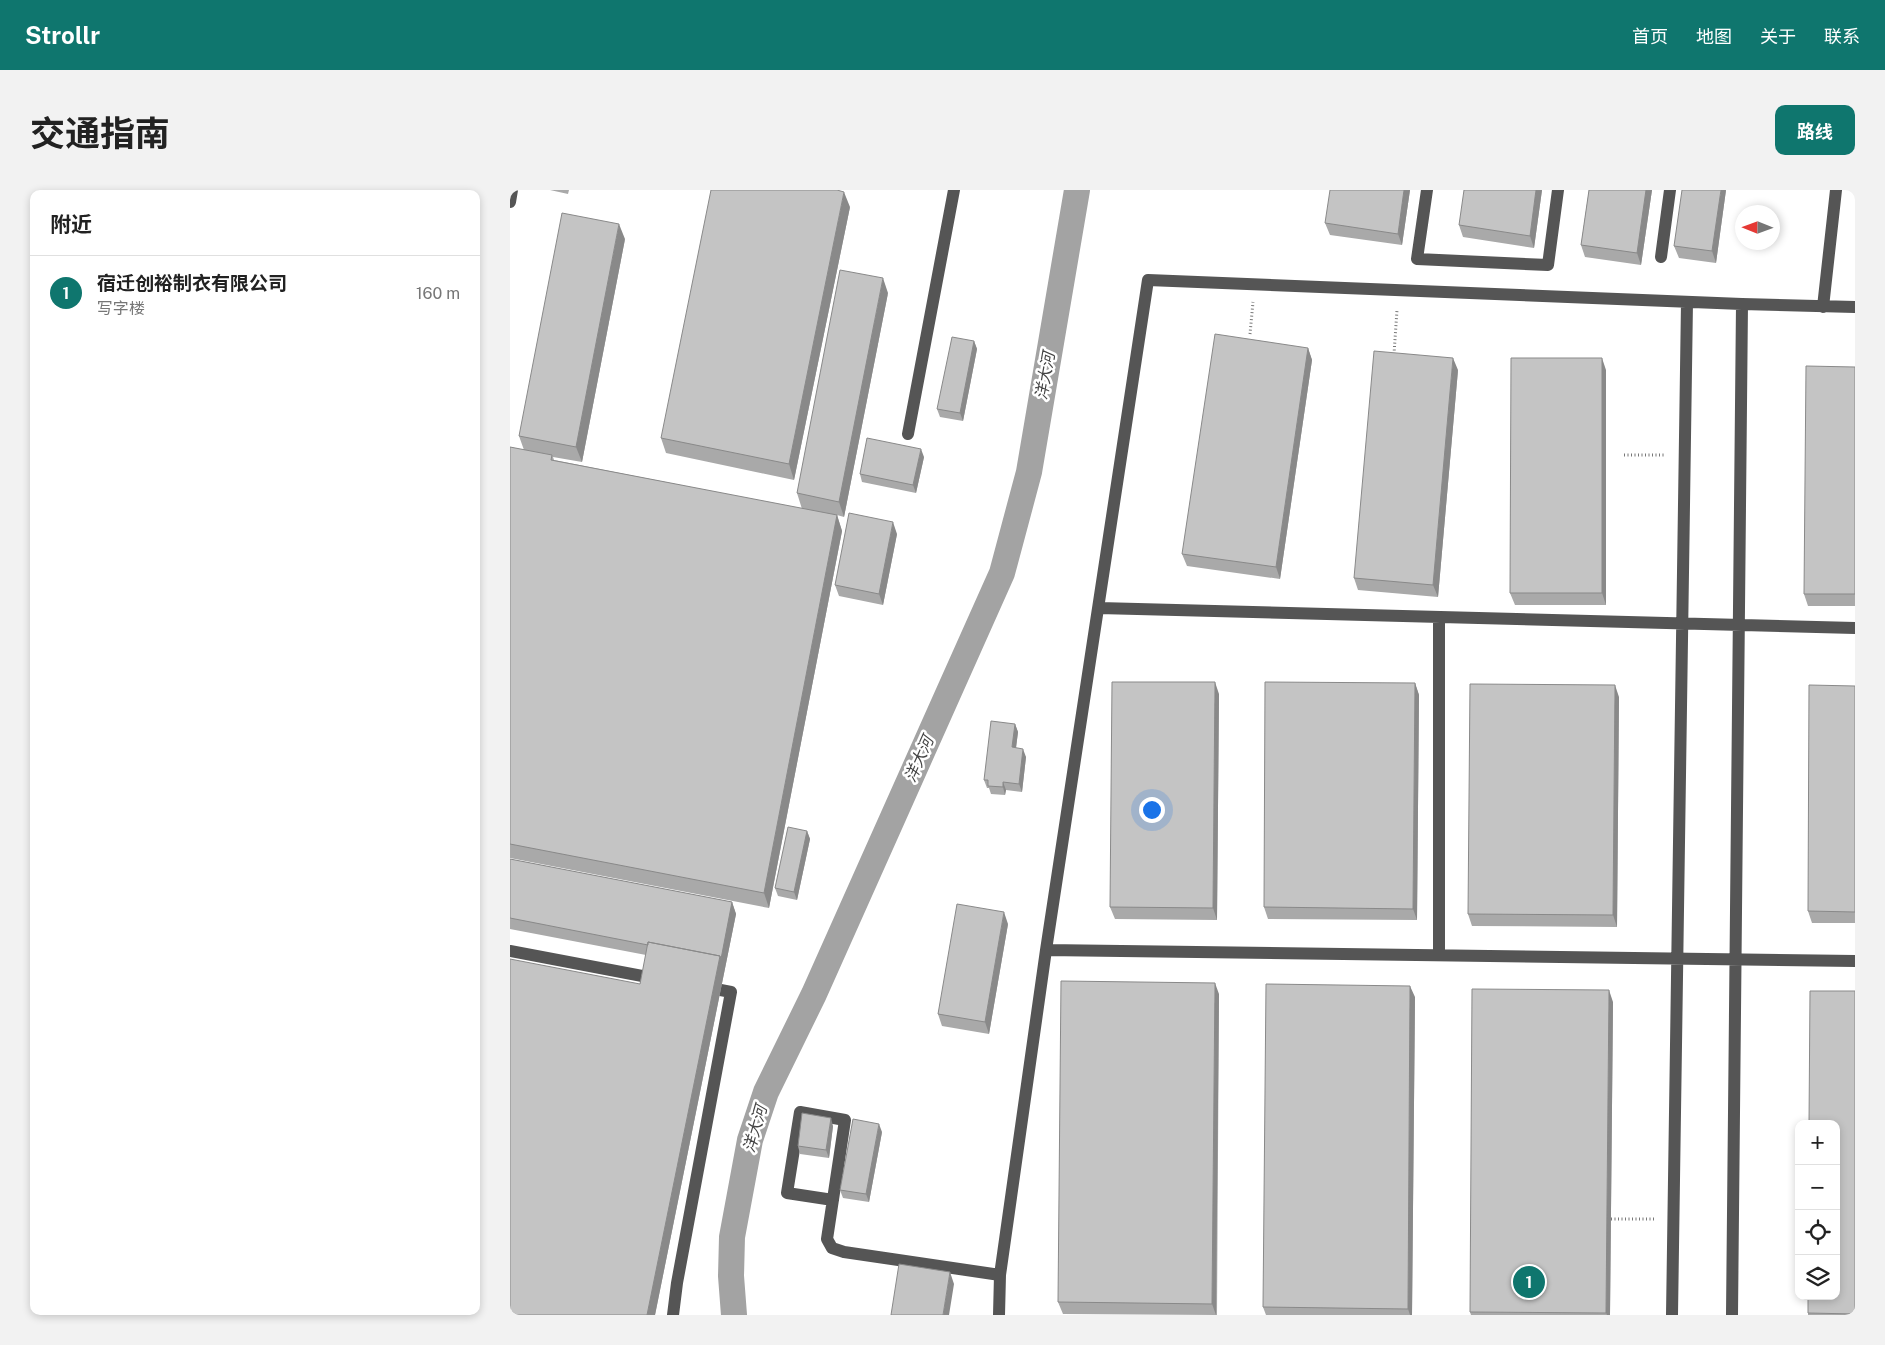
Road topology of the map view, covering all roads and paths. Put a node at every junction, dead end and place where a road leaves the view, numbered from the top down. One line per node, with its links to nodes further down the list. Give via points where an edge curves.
1 (512, 190): 7 (street)
2 (954, 190): 17 (street)
3 (1427, 190): 4 (street, via 1417,259 1548,265)
4 (1558, 190)
5 (1670, 190): 8 (street)
6 (1836, 190): 13 (street)
7 (510, 202)
8 (1661, 257)
9 (1255, 285): 10 (street); 15 (path); 20 (street, via 1148,280)
10 (1398, 290): 11 (street); 16 (path)
11 (1687, 302): 12 (street); 19 (street)
12 (1742, 304): 13 (street); 23 (street)
13 (1823, 307): 14 (street)
14 (1855, 307)
15 (1250, 334)
16 (1394, 354)
17 (908, 434)
18 (1624, 455): 19 (path)
19 (1684, 455): 22 (street)
20 (1099, 608): 21 (street); 25 (street)
21 (1440, 617): 22 (street); 27 (street)
22 (1682, 623): 23 (street); 28 (street)
23 (1739, 625): 24 (street); 29 (street)
24 (1855, 628)
25 (1046, 950): 27 (street); 36 (street)
26 (510, 951): 31 (street)
27 (1440, 955): 28 (street)
28 (1677, 959): 29 (street); 35 (street)
29 (1736, 959): 30 (street); 40 (street)
30 (1855, 961)
31 (674, 981)
32 (693, 985): 37 (street, via 731,992)
33 (833, 1200): 33 (street, via 845,1120 800,1112 787,1193); 36 (street, via 827,1239 832,1248)
34 (1611, 1219): 35 (path)
35 (1674, 1220): 39 (street)
36 (1000, 1275): 38 (street)
37 (673, 1315)
38 (999, 1315)
39 (1672, 1315)
40 (1732, 1315)

